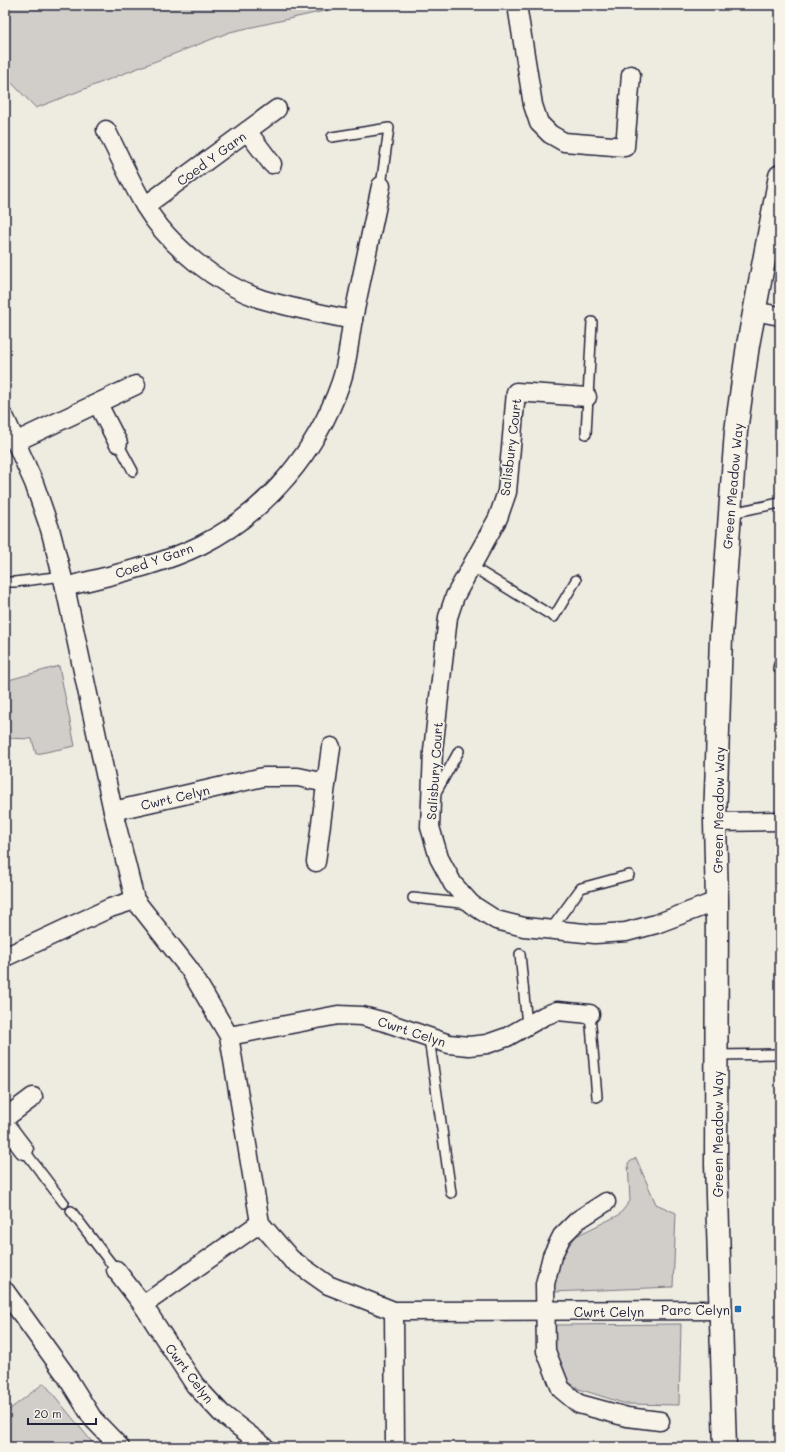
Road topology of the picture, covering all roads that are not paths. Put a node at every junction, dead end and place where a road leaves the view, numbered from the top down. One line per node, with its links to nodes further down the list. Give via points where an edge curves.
1 (517, 5): 2 (street, via 533,105 539,122 550,134 564,142 625,147)
2 (631, 75)
3 (277, 109): 5 (street, Coed Y Garn)
4 (106, 130): 10 (street)
5 (247, 131): 7 (street); 10 (street, Coed Y Garn)
6 (332, 137): 9 (lane, via 389,128)
7 (272, 164)
8 (780, 176): 11 (street, Green Meadow Way)
9 (381, 186): 13 (street, Coed Y Garn)
10 (145, 206): 13 (street, via 171,240 195,262 224,281 260,298 304,311)
11 (754, 311): 12 (street); 24 (street, Green Meadow Way, via 736,431)
12 (780, 316)
13 (353, 320): 28 (street, Coed Y Garn, via 342,380 327,418 306,453 272,494 240,521 201,545 155,563)
14 (592, 322): 16 (lane)
15 (136, 385): 17 (street)
16 (587, 397): 19 (lane); 25 (street, Salisbury Court, via 516,392 506,492 498,518)
17 (98, 404): 20 (street); 21 (street)
18 (5, 418): 20 (street)
19 (586, 434)
20 (15, 442): 28 (street, via 34,483)
21 (118, 443): 22 (lane)
22 (133, 471)
23 (780, 503): 24 (lane)
24 (729, 514): 35 (street, Green Meadow Way, via 721,637)
25 (471, 566): 26 (lane, via 554,616); 32 (street, Salisbury Court, via 455,596 448,617 433,751)
26 (576, 580)
27 (5, 582): 28 (lane)
28 (64, 582): 33 (street)
29 (331, 747): 31 (street)
30 (459, 751): 32 (lane)
31 (326, 783): 33 (street, Cwrt Celyn, via 298,777 263,777); 36 (street)
32 (431, 800): 41 (street, Salisbury Court, via 430,827 439,858 452,884)
33 (113, 811): 39 (street)
34 (780, 821): 35 (street)
35 (715, 822): 40 (street, Green Meadow Way)
36 (316, 862)
37 (629, 875): 42 (lane, via 581,888)
38 (413, 898): 41 (lane)
39 (136, 900): 44 (street, via 110,908); 47 (street, via 190,970)
40 (717, 901): 42 (street, Salisbury Court, via 656,924 626,932 596,934); 50 (street, Green Meadow Way)
41 (471, 904): 42 (street, Salisbury Court, via 496,920 524,927)
42 (551, 929)
43 (520, 954): 46 (lane)
44 (5, 957)
45 (590, 1014): 46 (street, Cwrt Celyn, via 557,1011); 52 (lane)
46 (528, 1024): 48 (street, Cwrt Celyn, via 507,1037 487,1044 469,1046)
47 (229, 1036): 48 (street, Cwrt Celyn, via 338,1015 362,1016); 60 (street)
48 (429, 1038): 56 (lane)
49 (780, 1054): 50 (lane)
50 (717, 1055): 64 (street, Green Meadow Way, via 716,1164)
51 (33, 1097): 53 (street)
52 (597, 1097)
53 (5, 1118)
54 (5, 1125): 55 (street)
55 (24, 1150): 58 (lane)
56 (451, 1193)
57 (606, 1202): 65 (street, via 578,1220 562,1236 552,1256 545,1284)
58 (64, 1203)
59 (71, 1211): 61 (lane, Cwrt Celyn)
60 (260, 1223): 63 (street); 66 (street, Cwrt Celyn, via 291,1259 328,1285)
61 (116, 1270): 63 (street, Cwrt Celyn)
62 (5, 1291): 68 (street, via 65,1374 93,1419)
63 (143, 1305): 69 (street, Cwrt Celyn, via 195,1385 221,1413)
64 (722, 1310): 65 (street, Cwrt Celyn); 71 (street, Green Meadow Way)
65 (545, 1311): 66 (street, Cwrt Celyn); 67 (street, via 546,1351 561,1389 580,1404 627,1417)
66 (394, 1312): 70 (street)
67 (660, 1421)
68 (120, 1447)
69 (265, 1447)
70 (395, 1447)
71 (725, 1447)

